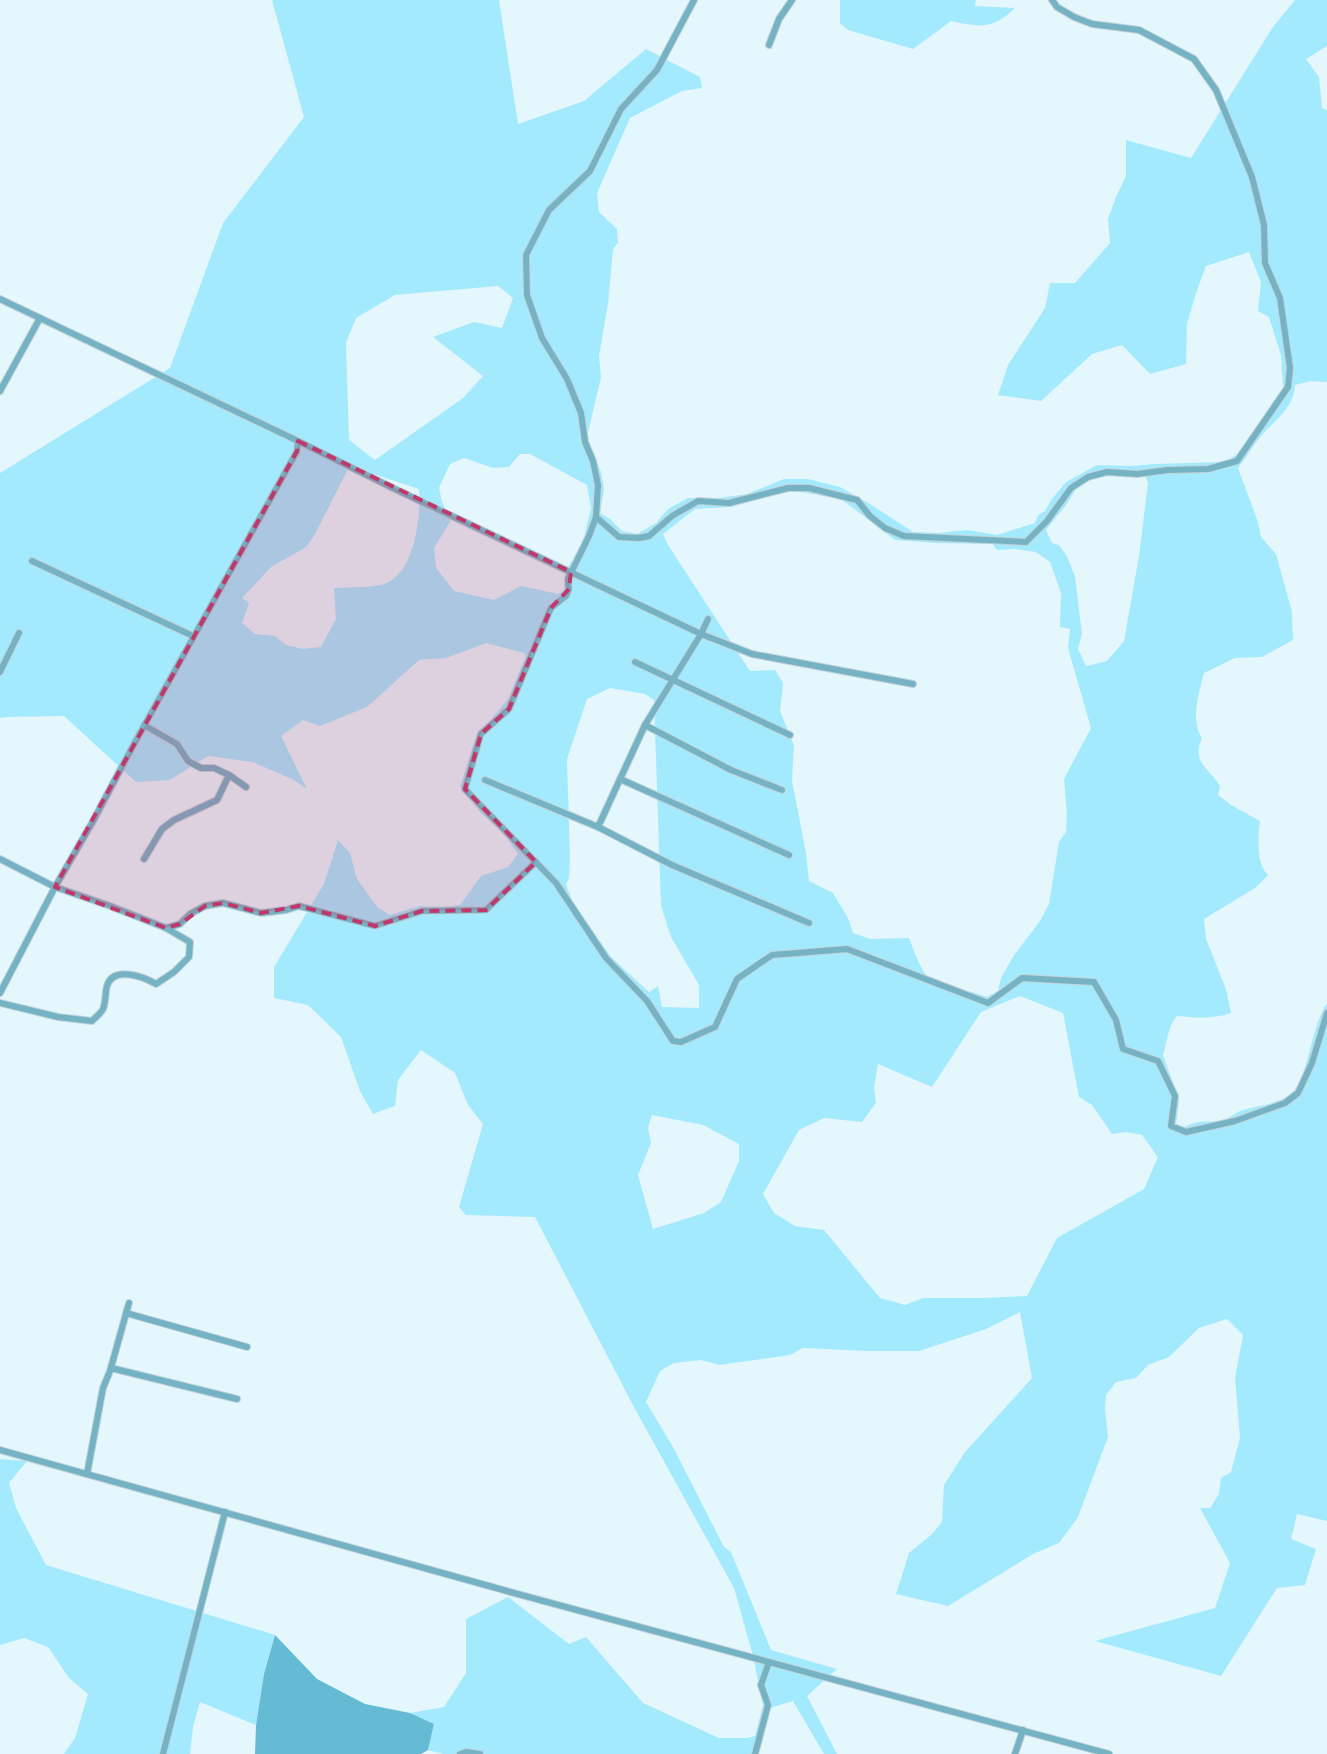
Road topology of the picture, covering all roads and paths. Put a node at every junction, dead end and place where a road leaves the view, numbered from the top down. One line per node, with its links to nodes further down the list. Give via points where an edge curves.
1 (694, 0): 9 (street, via 657,70 621,108 590,171 549,210 526,255 526,295 542,338 567,379 581,413 585,442 598,485)
2 (792, 0): 4 (street, via 779,19)
3 (1052, 0): 9 (street, via 1074,17 1092,24 1139,30 1194,59 1216,90 1248,168 1264,225 1265,263 1280,298 1290,368 1288,387 1237,460 1208,469 1137,474 1107,472 1088,477 1071,488 1047,521 1026,542 904,536 870,516 857,500 809,488 788,488 729,503 698,501 672,516 649,536 638,538 619,537)
4 (769, 45)
5 (0, 299): 6 (street)
6 (40, 318): 7 (street); 8 (street)
7 (0, 391)
8 (298, 440): 11 (street); 15 (street, via 296,451)
9 (596, 517): 11 (street)
10 (32, 561): 15 (street)
11 (571, 572): 14 (street); 32 (street, via 566,596 551,608 509,709 480,734 465,789)
12 (708, 619): 14 (street)
13 (19, 633): 17 (street)
14 (701, 634): 18 (street); 19 (street, via 752,654)
15 (193, 636): 20 (street)
16 (635, 662): 18 (street)
17 (0, 672)
18 (673, 680): 21 (street); 22 (street)
19 (912, 684)
20 (144, 724): 23 (street, via 177,744 188,761); 33 (street)
21 (645, 726): 24 (street); 27 (street, via 731,770)
22 (790, 735)
23 (229, 775): 26 (street); 31 (street, via 216,800 162,829)
24 (620, 779): 28 (street); 29 (street)
25 (485, 780): 28 (street)
26 (246, 787)
27 (782, 790)
28 (598, 828): 34 (street, via 672,865)
29 (788, 855)
30 (0, 859): 33 (street)
31 (144, 859)
32 (536, 862): 35 (street, via 486,910 422,911 375,926 299,906 261,914 223,903 205,906 180,924); 38 (street, via 556,883 606,958 647,1002 673,1042 681,1042 715,1027 737,979 772,955 847,949 988,1003 1022,978 1094,982 1116,1020 1123,1049 1158,1061 1175,1096 1171,1126 1186,1132 1235,1121 1285,1103 1298,1093 1312,1064)
33 (55, 887): 35 (street); 36 (street)
34 (809, 923)
35 (166, 928): 37 (street, via 190,942 189,957 156,984 136,976 115,976 107,983 103,1009 92,1021 58,1017)
36 (0, 993)
37 (0, 1003)
38 (1327, 1013)
39 (129, 1303): 40 (street)
40 (126, 1313): 41 (street); 42 (street)
41 (247, 1347)
42 (111, 1368): 43 (street); 45 (street, via 103,1388)
43 (237, 1399)
44 (0, 1450): 45 (street)
45 (87, 1474): 46 (street)
46 (225, 1512): 47 (street); 49 (street)
47 (769, 1662): 48 (street); 52 (street, via 761,1685 768,1706)
48 (1023, 1730): 53 (street); 54 (street)
49 (163, 1754)
50 (460, 1754): 51 (street)
51 (480, 1754)
52 (755, 1754)
53 (1015, 1754)
54 (1109, 1754)

